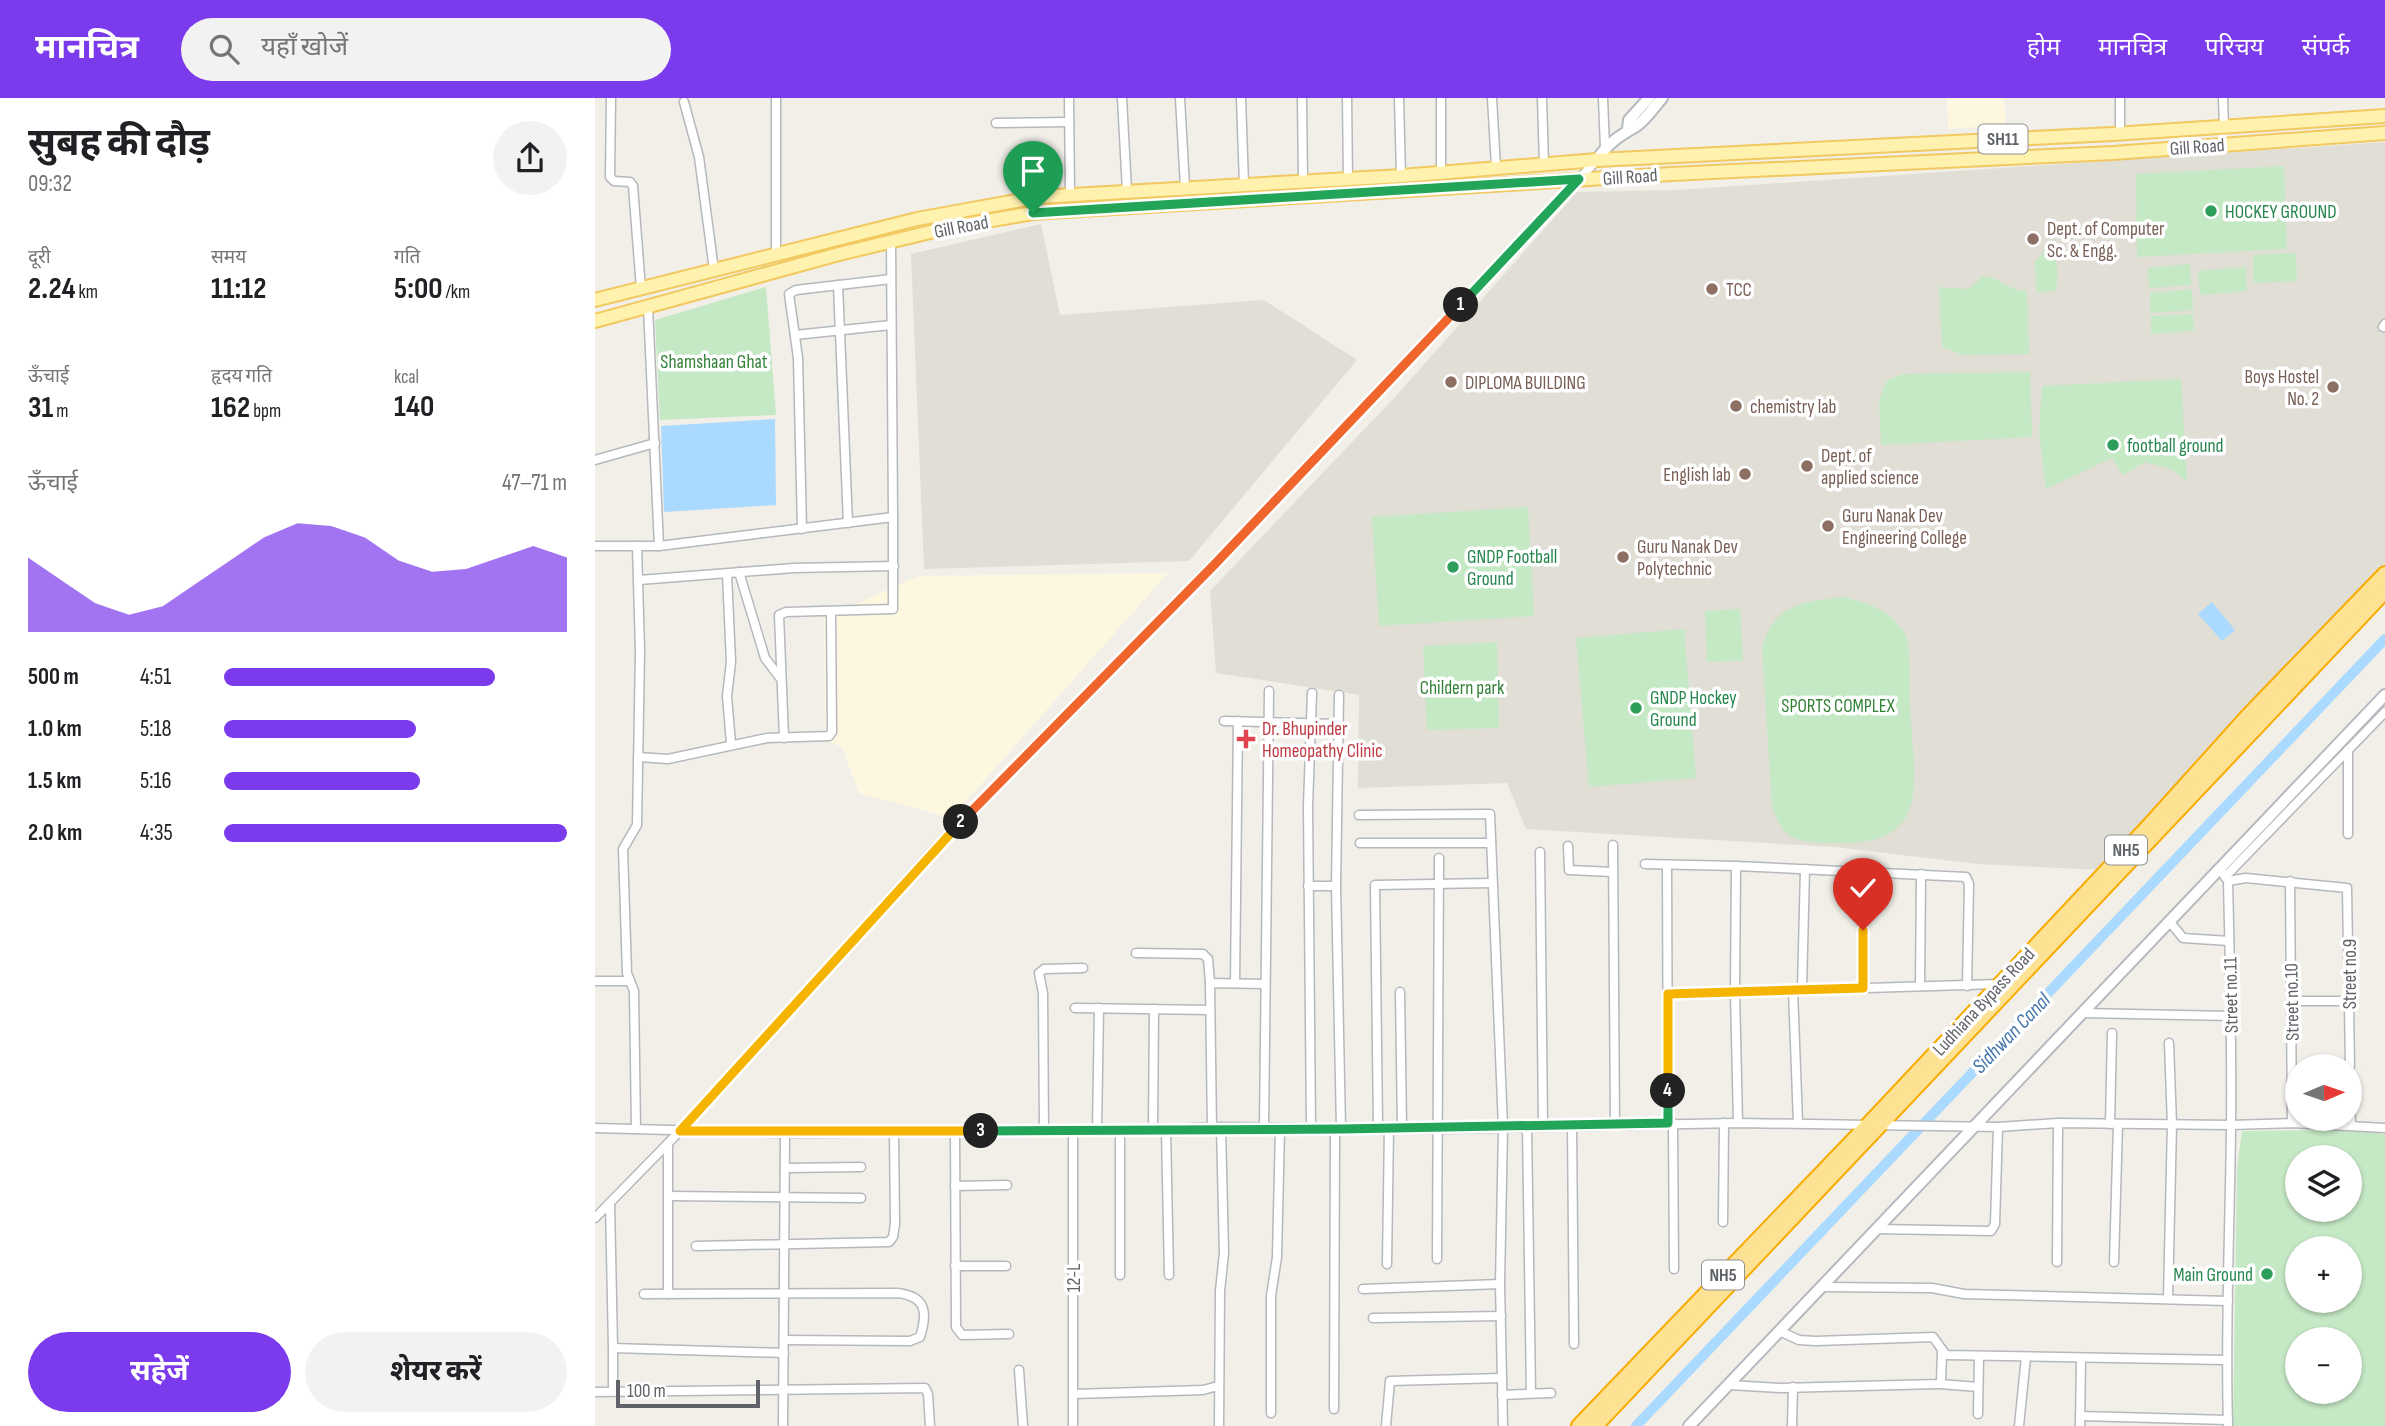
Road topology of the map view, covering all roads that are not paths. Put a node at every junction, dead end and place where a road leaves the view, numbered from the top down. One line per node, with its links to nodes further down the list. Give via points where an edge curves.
1 (611, 98): 44 (street, via 610,177 630,181 633,186)
2 (776, 98): 40 (street)
3 (1069, 98): 20 (street)
4 (1122, 98): 37 (street)
5 (1179, 98): 36 (street)
6 (1241, 98): 35 (street)
7 (1302, 98): 34 (street)
8 (1347, 98): 32 (street)
9 (1399, 98): 31 (street)
10 (1441, 98): 30 (street)
11 (1492, 98): 29 (street)
12 (1542, 98): 28 (street)
13 (1603, 98): 26 (street)
14 (1662, 98): 23 (street, via 1635,127)
15 (2119, 98): 25 (street)
16 (2223, 98): 22 (street)
17 (1647, 99): 23 (street)
18 (684, 102): 41 (street, via 699,157)
19 (2385, 116): 22 (main road, Gill Road / SH11)
20 (1069, 122): 21 (street); 38 (street)
21 (996, 123)
22 (2224, 127): 25 (main road, Gill Road / SH11)
23 (1627, 129): 26 (street)
24 (2385, 133): 33 (main road, Gill Road / SH11, via 2113,153)
25 (2120, 134): 27 (main road, Gill Road / SH11)
26 (1605, 148): 27 (street)
27 (1597, 160): 28 (main road, Gill Road / SH11); 33 (street)
28 (1544, 164): 29 (main road, Gill Road / SH11)
29 (1496, 167): 30 (main road, Gill Road / SH11)
30 (1441, 173): 31 (main road, Gill Road / SH11)
31 (1401, 176): 32 (main road, Gill Road / SH11)
32 (1348, 179): 34 (main road, Gill Road / SH11)
33 (1579, 179): 39 (main road, Gill Road / SH11, via 1033,213); 164 (street, via 1214,565 929,855)
34 (1303, 182): 35 (main road, Gill Road / SH11)
35 (1244, 184): 36 (main road, Gill Road / SH11)
36 (1185, 187): 37 (main road, Gill Road / SH11)
37 (1127, 191): 38 (main road, Gill Road / SH11)
38 (1070, 194): 40 (main road, Gill Road / SH11, via 1001,202)
39 (891, 242): 42 (street); 46 (main road, Gill Road / SH11)
40 (776, 254): 41 (main road, Gill Road / SH11)
41 (714, 270): 44 (main road, Gill Road / SH11)
42 (891, 279): 43 (street); 48 (street)
43 (838, 285): 49 (street); 50 (street, via 789,294)
44 (641, 289): 45 (main road, Gill Road / SH11)
45 (595, 300)
46 (647, 307): 47 (main road, Gill Road / SH11); 51 (street)
47 (595, 321)
48 (891, 325): 49 (street); 53 (street)
49 (841, 331): 50 (street); 54 (street)
50 (795, 335): 55 (street)
51 (655, 443): 52 (street); 57 (street)
52 (596, 457)
53 (893, 517): 54 (street); 59 (street)
54 (848, 523): 55 (street)
55 (802, 529): 57 (street)
56 (637, 546): 57 (street); 58 (street); 63 (street)
57 (659, 546)
58 (595, 547)
59 (894, 566): 60 (street); 65 (street, via 893,609)
60 (739, 572): 61 (street); 66 (street, via 765,658)
61 (727, 574): 63 (street); 78 (street)
62 (2385, 574): 111 (highway, Ludhiana Bypass Road / NH5)
63 (639, 580): 80 (street)
64 (2385, 591): 141 (highway, Ludhiana Bypass Road / NH5)
65 (831, 612): 66 (street, via 779,615); 77 (street, via 832,732 817,738)
66 (781, 679): 77 (street)
67 (1269, 691): 74 (street)
68 (1312, 693): 75 (street)
69 (1339, 695): 76 (street)
70 (2385, 695): 96 (street)
71 (2385, 712): 79 (street)
72 (1224, 721): 73 (street)
73 (1238, 722): 74 (street); 109 (street)
74 (1269, 722): 75 (street); 110 (street)
75 (1311, 723): 76 (street); 100 (street)
76 (1337, 724): 101 (street)
77 (784, 738): 78 (street)
78 (731, 744): 80 (street, via 668,759)
79 (2348, 750): 82 (street); 96 (street)
80 (638, 757): 107 (street, via 637,825 623,849)
81 (1359, 815): 84 (street, via 1490,814)
82 (2348, 834)
83 (1360, 843): 84 (street)
84 (1491, 843): 98 (street)
85 (1613, 845): 93 (street)
86 (1568, 846): 93 (street, via 1569,870)
87 (1540, 852): 144 (street)
88 (1439, 858): 99 (street)
89 (1645, 864): 90 (street)
90 (1667, 865): 91 (street); 119 (street)
91 (1736, 866): 92 (street); 118 (street)
92 (1805, 869): 94 (street); 115 (street)
93 (1613, 872): 140 (street)
94 (1863, 872): 95 (street); 114 (street)
95 (1921, 874): 112 (street); 113 (street, via 1968,880)
96 (2224, 875): 97 (street); 102 (street); 103 (street, Street no.11)
97 (2290, 881): 120 (street, Street no.10); 121 (street, Street no.9, via 2342,885 2348,891)
98 (1492, 883): 99 (street); 150 (street)
99 (1439, 884): 143 (street, via 1375,886); 161 (street)
100 (1308, 886): 101 (street); 157 (street)
101 (1336, 886): 160 (street)
102 (2169, 921): 103 (street, via 2183,938); 126 (street)
103 (2229, 941): 127 (street, Street no.11)
104 (1136, 953): 108 (street, via 1203,954 1208,959)
105 (1083, 968): 166 (street, via 1039,973)
106 (595, 981): 107 (street)
107 (628, 981): 159 (street, via 634,991)
108 (1210, 983): 109 (street); 125 (street)
109 (1235, 983): 110 (street)
110 (1264, 984): 155 (street)
111 (1998, 984): 113 (street); 141 (highway, Ludhiana Bypass Road / NH5)
112 (1920, 986): 113 (street); 114 (street)
113 (1967, 986)
114 (1863, 988): 115 (street)
115 (1802, 989): 116 (street)
116 (1793, 990): 118 (street); 137 (street)
117 (1400, 992): 149 (street)
118 (1735, 992): 119 (street); 134 (street)
119 (1668, 994): 132 (street)
120 (2291, 1001): 121 (street); 130 (street, Street no.10)
121 (2349, 1001): 131 (street, Street no.9)
122 (1075, 1008): 123 (street)
123 (1099, 1008): 124 (street); 168 (street)
124 (1154, 1009): 125 (street); 162 (street)
125 (1209, 1010): 154 (street)
126 (2082, 1013): 127 (street); 146 (street)
127 (2230, 1016): 142 (street, Street no.11)
128 (2112, 1033): 138 (street)
129 (2169, 1043): 139 (street)
130 (2291, 1054)
131 (2350, 1054)
132 (1670, 1123): 133 (street); 140 (street); 192 (street)
133 (1724, 1123): 134 (street); 182 (street)
134 (1738, 1123): 137 (street)
135 (2058, 1123): 138 (street); 152 (street); 187 (street)
136 (2285, 1123): 142 (street)
137 (1798, 1124): 141 (street)
138 (2114, 1124): 139 (street); 188 (street)
139 (2172, 1124): 142 (street); 201 (street)
140 (1615, 1125): 145 (street)
141 (1881, 1125): 146 (street); 242 (highway, Ludhiana Bypass Road / NH5); 243 (highway, Ludhiana Bypass Road / NH5)
142 (2231, 1125): 202 (street, Street no.11)
143 (1378, 1126): 148 (street); 160 (street)
144 (1543, 1126): 145 (street); 151 (street)
145 (1572, 1126): 208 (street)
146 (1970, 1126): 152 (street); 183 (street)
147 (2363, 1126): 158 (street)
148 (1389, 1127): 149 (street); 189 (street)
149 (1402, 1127): 161 (street)
150 (1503, 1127): 151 (street); 161 (street); 195 (street)
151 (1527, 1127): 226 (street)
152 (1999, 1127): 183 (street, via 1996,1224 1991,1231)
153 (595, 1128): 159 (street)
154 (1217, 1128): 155 (street); 163 (street); 220 (street, via 1224,1269)
155 (1264, 1128): 156 (street)
156 (1280, 1128): 157 (street); 231 (street, via 1277,1257 1271,1296)
157 (1311, 1128): 160 (street)
158 (2385, 1128)
159 (636, 1129): 164 (street)
160 (1338, 1129): 230 (street)
161 (1439, 1129): 186 (street)
162 (1153, 1130): 163 (street); 169 (street)
163 (1166, 1130): 194 (street)
164 (680, 1131): 170 (street); 172 (street)
165 (955, 1131): 166 (street); 171 (street); 176 (street)
166 (1044, 1131): 167 (street)
167 (1073, 1131): 168 (street); 228 (street, 12-L)
168 (1097, 1131): 169 (street)
169 (1120, 1131): 193 (street)
170 (785, 1132): 171 (street); 174 (street)
171 (894, 1132): 184 (street, via 895,1224 889,1242)
172 (668, 1144): 177 (street); 180 (street)
173 (861, 1167): 174 (street)
174 (785, 1168): 179 (street)
175 (1006, 1185): 176 (street)
176 (955, 1186): 190 (street)
177 (668, 1196): 179 (street); 199 (street)
178 (861, 1198): 179 (street)
179 (785, 1199): 184 (street)
180 (610, 1203): 181 (street); 209 (street)
181 (595, 1218)
182 (1723, 1222)
183 (1876, 1230): 196 (street)
184 (785, 1244): 185 (street); 200 (street)
185 (696, 1247)
186 (1437, 1259)
187 (2057, 1262)
188 (2114, 1262)
189 (1387, 1264)
190 (955, 1266): 191 (street); 206 (street, via 955,1316 962,1335)
191 (1006, 1266)
192 (1674, 1269)
193 (1120, 1275)
194 (1169, 1275)
195 (1500, 1284): 197 (street); 203 (street)
196 (1821, 1287): 201 (street, via 1932,1287 1964,1294); 205 (street)
197 (1363, 1289)
198 (644, 1294): 199 (street)
199 (668, 1294): 200 (street)
200 (784, 1296): 207 (street); 207 (street, via 912,1295 920,1301 923,1327 920,1337 910,1341)
201 (2168, 1299): 202 (street)
202 (2228, 1301): 215 (street, Street no.11)
203 (1501, 1317): 204 (street); 217 (street)
204 (1373, 1318)
205 (1779, 1331): 211 (street, via 1816,1341 1933,1337); 219 (street)
206 (1009, 1334)
207 (783, 1340): 210 (street)
208 (1574, 1344)
209 (613, 1348): 210 (street); 224 (street)
210 (783, 1353): 223 (street)
211 (1942, 1353): 212 (street); 218 (street)
212 (1979, 1356): 213 (street); 222 (street)
213 (2027, 1357): 214 (street); 246 (street)
214 (2081, 1358): 215 (street); 233 (street)
215 (2225, 1360): 234 (street, Street no.11)
216 (1019, 1370): 237 (street)
217 (1502, 1378): 229 (street); 240 (street, via 1390,1381)
218 (1940, 1384): 221 (street); 222 (street)
219 (1729, 1385): 221 (street); 244 (street)
220 (1218, 1386): 228 (street); 239 (street)
221 (1793, 1387): 245 (street)
222 (1979, 1387): 232 (street)
223 (783, 1389): 224 (street); 235 (street); 236 (street, via 925,1388)
224 (613, 1391): 225 (street)
225 (595, 1392)
226 (1531, 1393): 227 (street); 229 (street)
227 (1551, 1393)
228 (1074, 1394): 238 (street, 12-L)
229 (1502, 1395): 241 (street)
230 (1334, 1409)
231 (1271, 1413)
232 (1978, 1414)
233 (2080, 1416): 234 (street); 247 (street)
234 (2228, 1423)
235 (783, 1426)
236 (930, 1426)
237 (1023, 1426)
238 (1073, 1426)
239 (1219, 1426)
240 (1386, 1426)
241 (1503, 1426)
242 (1579, 1426)
243 (1595, 1426)
244 (1689, 1426)
245 (1792, 1426)
246 (2019, 1426)
247 (2080, 1426)

